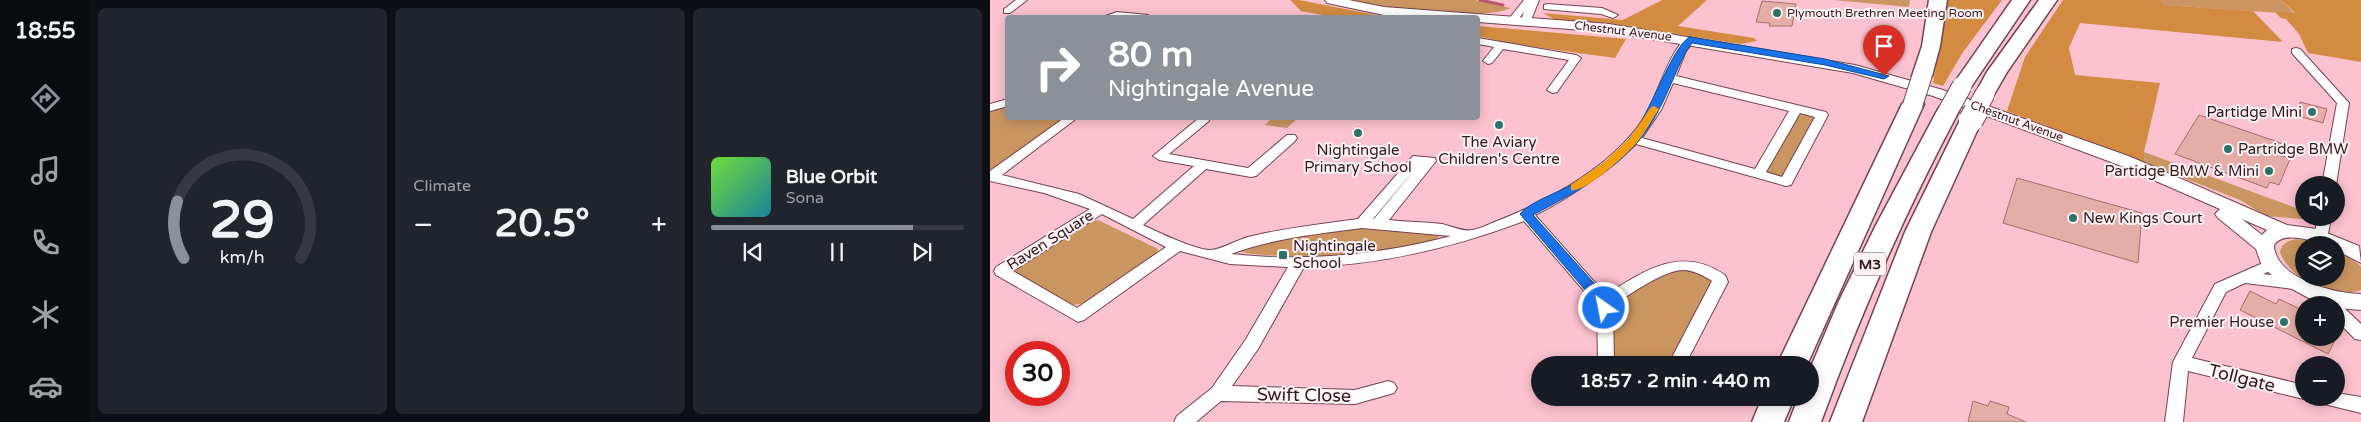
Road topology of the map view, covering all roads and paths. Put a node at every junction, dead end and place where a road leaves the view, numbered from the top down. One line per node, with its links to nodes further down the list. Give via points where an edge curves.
1 (1022, 0): 11 (street)
2 (1331, 0): 12 (street, Chestnut Avenue, via 1384,11)
3 (1529, 0): 15 (street)
4 (1534, 0): 15 (street)
5 (1606, 0): 10 (street)
6 (1938, 0): 62 (highway, M3, bridge, via 1930,46 1913,104)
7 (2021, 0): 26 (highway, M3, bridge, via 1962,86)
8 (2048, 0): 26 (highway, M3, bridge, via 1985,94)
9 (1547, 7): 10 (street)
10 (1602, 10): 13 (street)
11 (1007, 11)
12 (1431, 15)
13 (1614, 15)
14 (1480, 18): 15 (street, Chestnut Avenue)
15 (1520, 20): 16 (street, Chestnut Avenue)
16 (1690, 40): 21 (street); 35 (street, Chestnut Avenue, via 1825,62 1907,83 2091,148)
17 (1480, 41): 18 (street)
18 (1500, 46): 20 (street); 22 (street, via 1576,58)
19 (2296, 51): 33 (street, via 2343,102)
20 (1488, 61)
21 (1668, 78): 25 (street); 30 (street, via 1650,118)
22 (1553, 90)
23 (1005, 103): 24 (street)
24 (990, 108)
25 (1796, 109): 32 (street); 32 (street, via 1822,115 1786,182)
26 (1960, 116): 72 (highway, M3, via 1909,181); 73 (highway, M3)
27 (1068, 120): 34 (street)
28 (1203, 121): 31 (street, via 1159,156)
29 (1292, 138): 31 (street, via 1250,172)
30 (1634, 140): 32 (street); 37 (street, via 1578,186)
31 (1203, 166): 40 (street)
32 (1758, 175)
33 (2330, 176)
34 (991, 177): 36 (street, via 1044,187)
35 (2192, 191): 42 (street, Chestnut Avenue); 46 (street, Chestnut Avenue)
36 (1101, 208): 40 (street); 45 (street, Raven Square, via 1001,271 1078,316)
37 (1526, 214): 43 (street); 57 (street)
38 (1362, 223): 39 (street); 39 (street, via 1417,159 1430,161); 48 (street, via 1289,232)
39 (1379, 223): 43 (street, via 1442,229)
40 (1134, 225): 45 (street)
41 (2323, 226): 44 (street)
42 (2285, 231): 44 (street, Chestnut Avenue); 46 (street, via 2267,239)
43 (1470, 236): 50 (street, via 1387,256)
44 (2322, 236)
45 (1179, 245): 48 (street)
46 (2264, 246): 51 (street)
47 (2345, 248): 49 (street, Chestnut Avenue)
48 (1212, 255): 50 (street, via 1266,262)
49 (2360, 255)
50 (1299, 262): 66 (street, via 1264,326)
51 (2272, 264): 52 (street); 53 (street)
52 (2246, 278): 53 (street); 63 (street, via 2220,288)
53 (2294, 283): 54 (street)
54 (2316, 296)
55 (2345, 302): 56 (street)
56 (2361, 302)
57 (1605, 304): 60 (street); 61 (street, via 1623,291 1680,265 1709,272 1720,279 1718,289)
58 (2345, 319): 59 (street)
59 (2361, 334)
60 (1606, 356)
61 (1681, 356)
62 (1796, 356)
63 (2181, 362): 65 (street, Tollgate); 74 (street)
64 (1388, 388): 66 (street, Swift Close, via 1355,397)
65 (2295, 390)
66 (1218, 393): 70 (street)
67 (2345, 402): 68 (street)
68 (2361, 405)
69 (1775, 406): 71 (highway)
70 (1183, 422)
71 (1768, 422)
72 (1804, 422)
73 (1846, 422)
74 (2174, 422)

